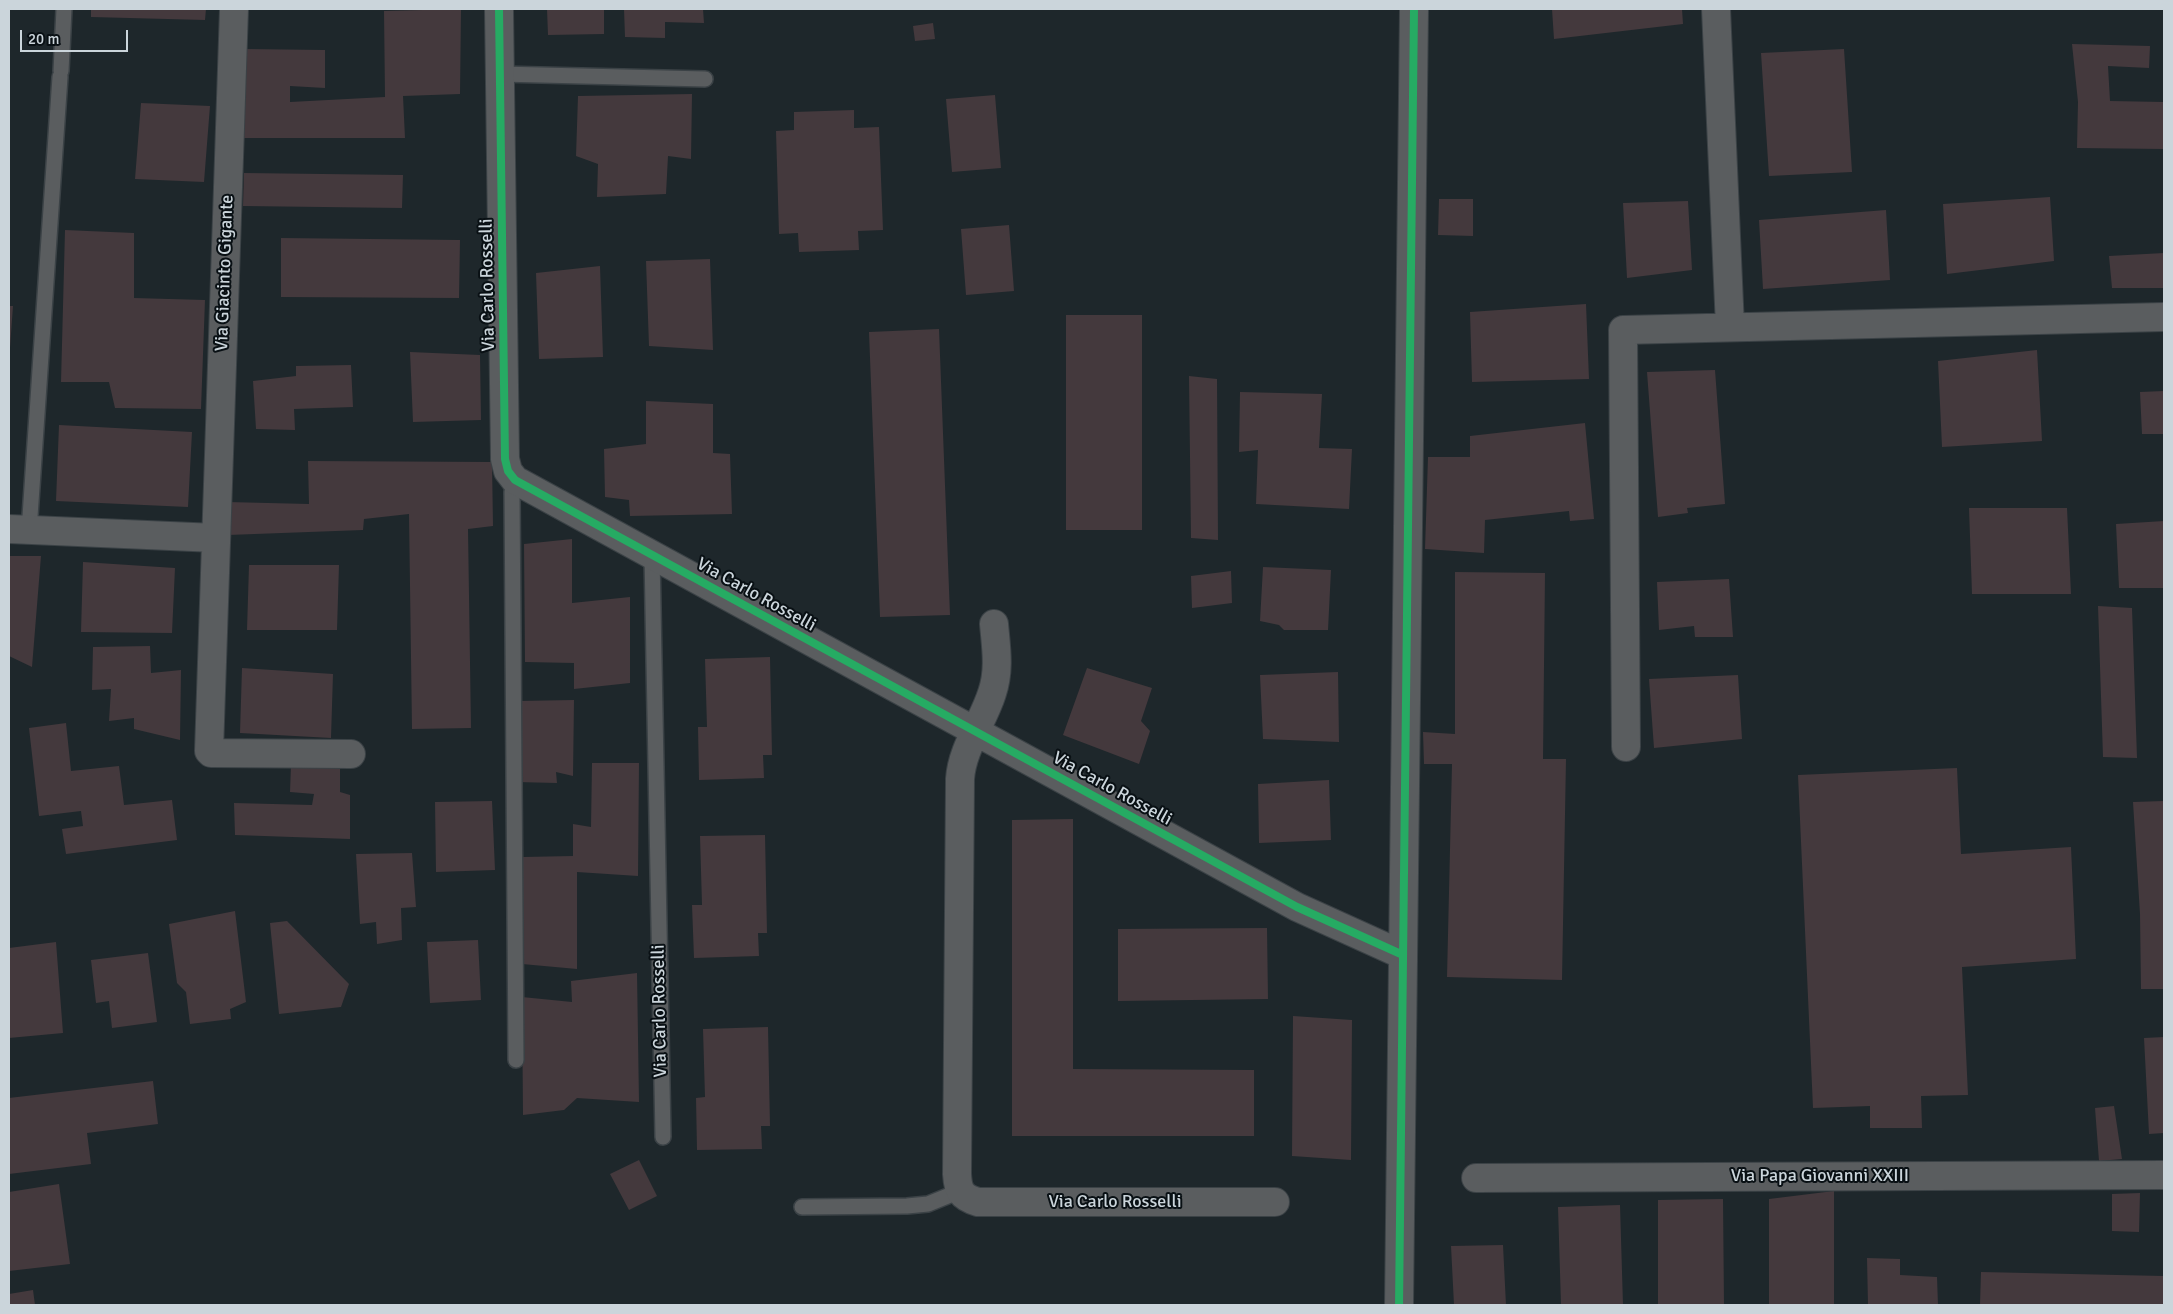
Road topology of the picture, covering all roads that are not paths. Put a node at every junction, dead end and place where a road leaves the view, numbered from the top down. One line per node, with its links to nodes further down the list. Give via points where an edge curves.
1 (64, 9): 11 (lane)
2 (234, 9): 12 (street, Via Giacinto Gigante)
3 (499, 9): 6 (street, Via Carlo Rosselli)
4 (1414, 9): 18 (street)
5 (1716, 9): 9 (street)
6 (500, 74): 7 (lane); 10 (street, Via Carlo Rosselli, via 505,459)
7 (705, 79)
8 (2164, 317): 9 (street)
9 (1730, 327): 16 (street, via 1623,330)
10 (515, 480): 13 (street, Via Carlo Rosselli); 19 (lane, via 512,502)
11 (19, 530): 12 (street)
12 (216, 538): 17 (street, Via Giacinto Gigante, via 210,753)
13 (652, 555): 15 (street, Via Carlo Rosselli); 20 (lane, Via Carlo Rosselli)
14 (994, 624): 15 (street, via 998,659 993,691)
15 (975, 731): 18 (street, Via Carlo Rosselli, via 1297,907); 23 (street, via 963,758 960,779 957,1174)
16 (1626, 747)
17 (351, 754)
18 (1403, 955): 26 (street)
19 (516, 1060)
20 (663, 1137)
21 (2164, 1175): 22 (street, Via Papa Giovanni XXIII)
22 (1476, 1178)
23 (960, 1191): 24 (street, Via Carlo Rosselli, via 966,1198 978,1202); 25 (lane, via 928,1204)
24 (1275, 1202)
25 (802, 1207)
26 (1399, 1305)

